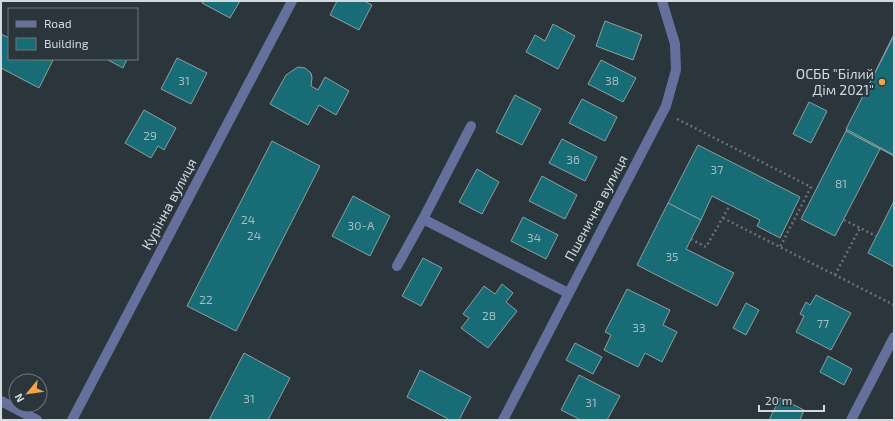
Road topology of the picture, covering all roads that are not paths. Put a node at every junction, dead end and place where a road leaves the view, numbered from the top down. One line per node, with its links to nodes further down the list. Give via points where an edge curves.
1 (292, 1): 10 (street, Курінна вулиця)
2 (662, 1): 6 (street, Пшенична вулиця, via 675,44 676,70 663,112)
3 (472, 126): 4 (street)
4 (423, 219): 5 (street); 6 (street)
5 (397, 266)
6 (568, 293): 11 (street, Пшенична вулиця)
7 (894, 337): 12 (street)
8 (1, 401): 9 (street)
9 (37, 420)
10 (72, 420)
11 (503, 420)
12 (851, 420)

